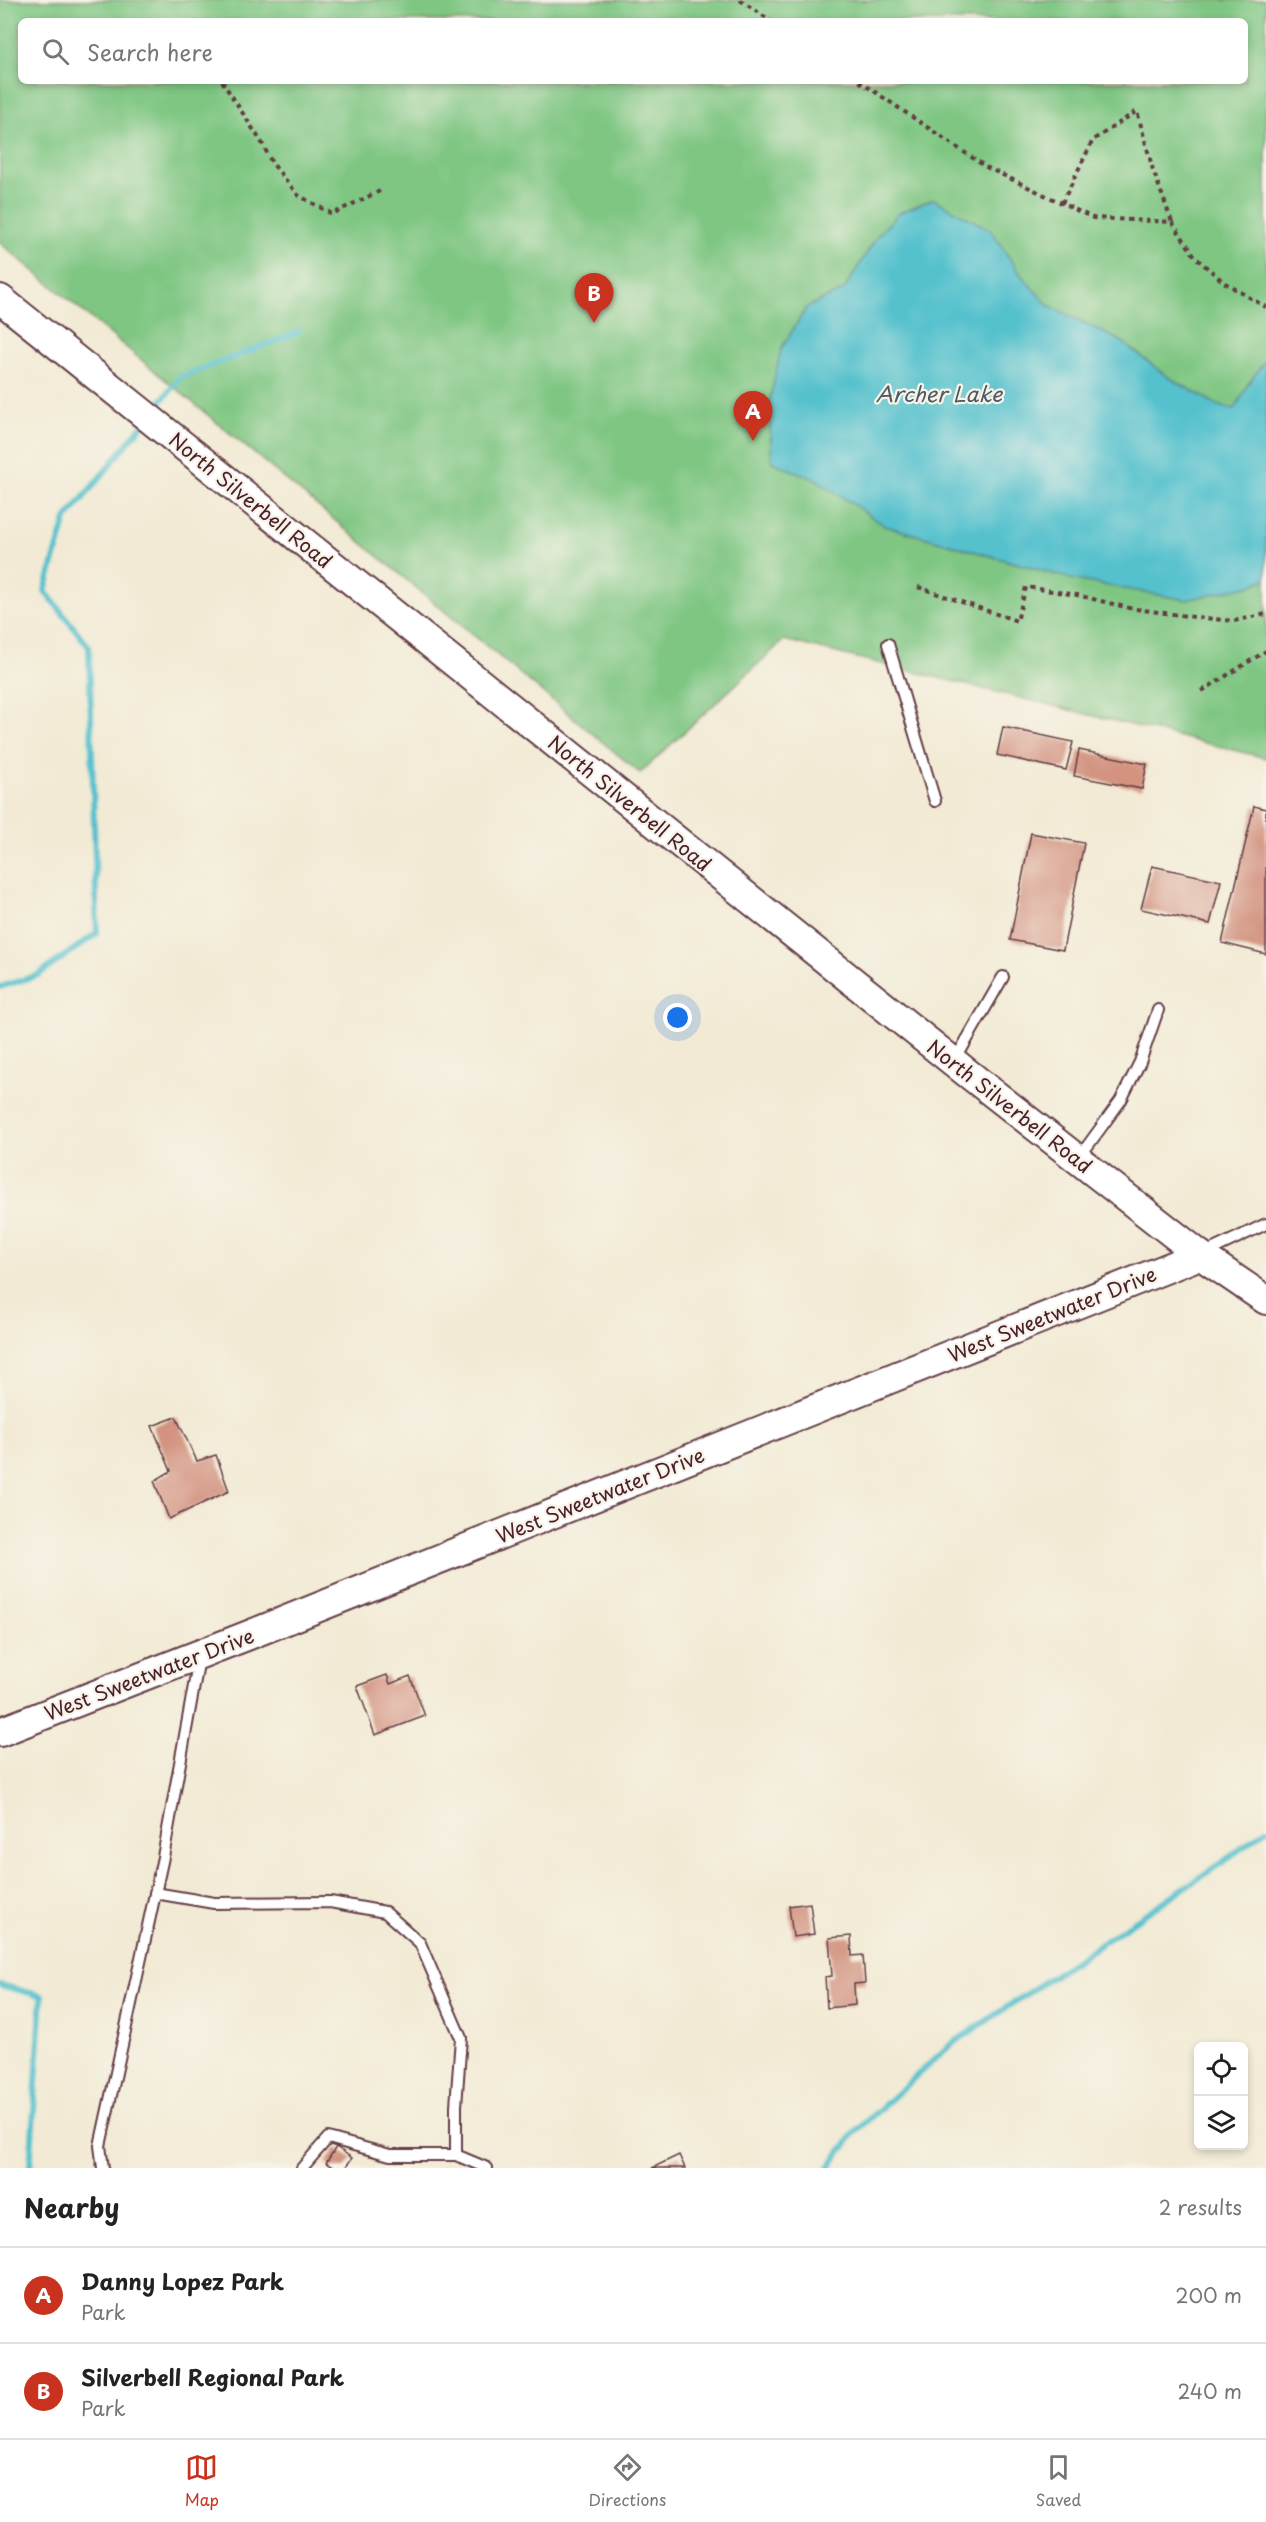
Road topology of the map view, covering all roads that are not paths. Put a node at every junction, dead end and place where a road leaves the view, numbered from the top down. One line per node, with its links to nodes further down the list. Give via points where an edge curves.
1 (0, 299): 6 (main road, North Silverbell Road)
2 (888, 644): 3 (lane)
3 (935, 801)
4 (1003, 977): 6 (lane)
5 (1158, 1010): 7 (lane, via 1140,1062 1121,1100)
6 (954, 1063): 7 (main road, North Silverbell Road)
7 (1078, 1159): 9 (main road, North Silverbell Road)
8 (1266, 1224): 9 (lane)
9 (1200, 1255): 10 (main road, North Silverbell Road); 11 (main road, West Sweetwater Drive)
10 (1266, 1300)
11 (199, 1655): 12 (main road, West Sweetwater Drive); 13 (lane)
12 (0, 1732)
13 (155, 1893): 14 (lane, via 214,1903 330,1902 385,1912 420,1943 461,2038); 15 (lane, via 100,2146)
14 (456, 2156): 16 (lane, via 390,2156 328,2138); 17 (lane)
15 (103, 2168)
16 (302, 2168)
17 (487, 2168)

